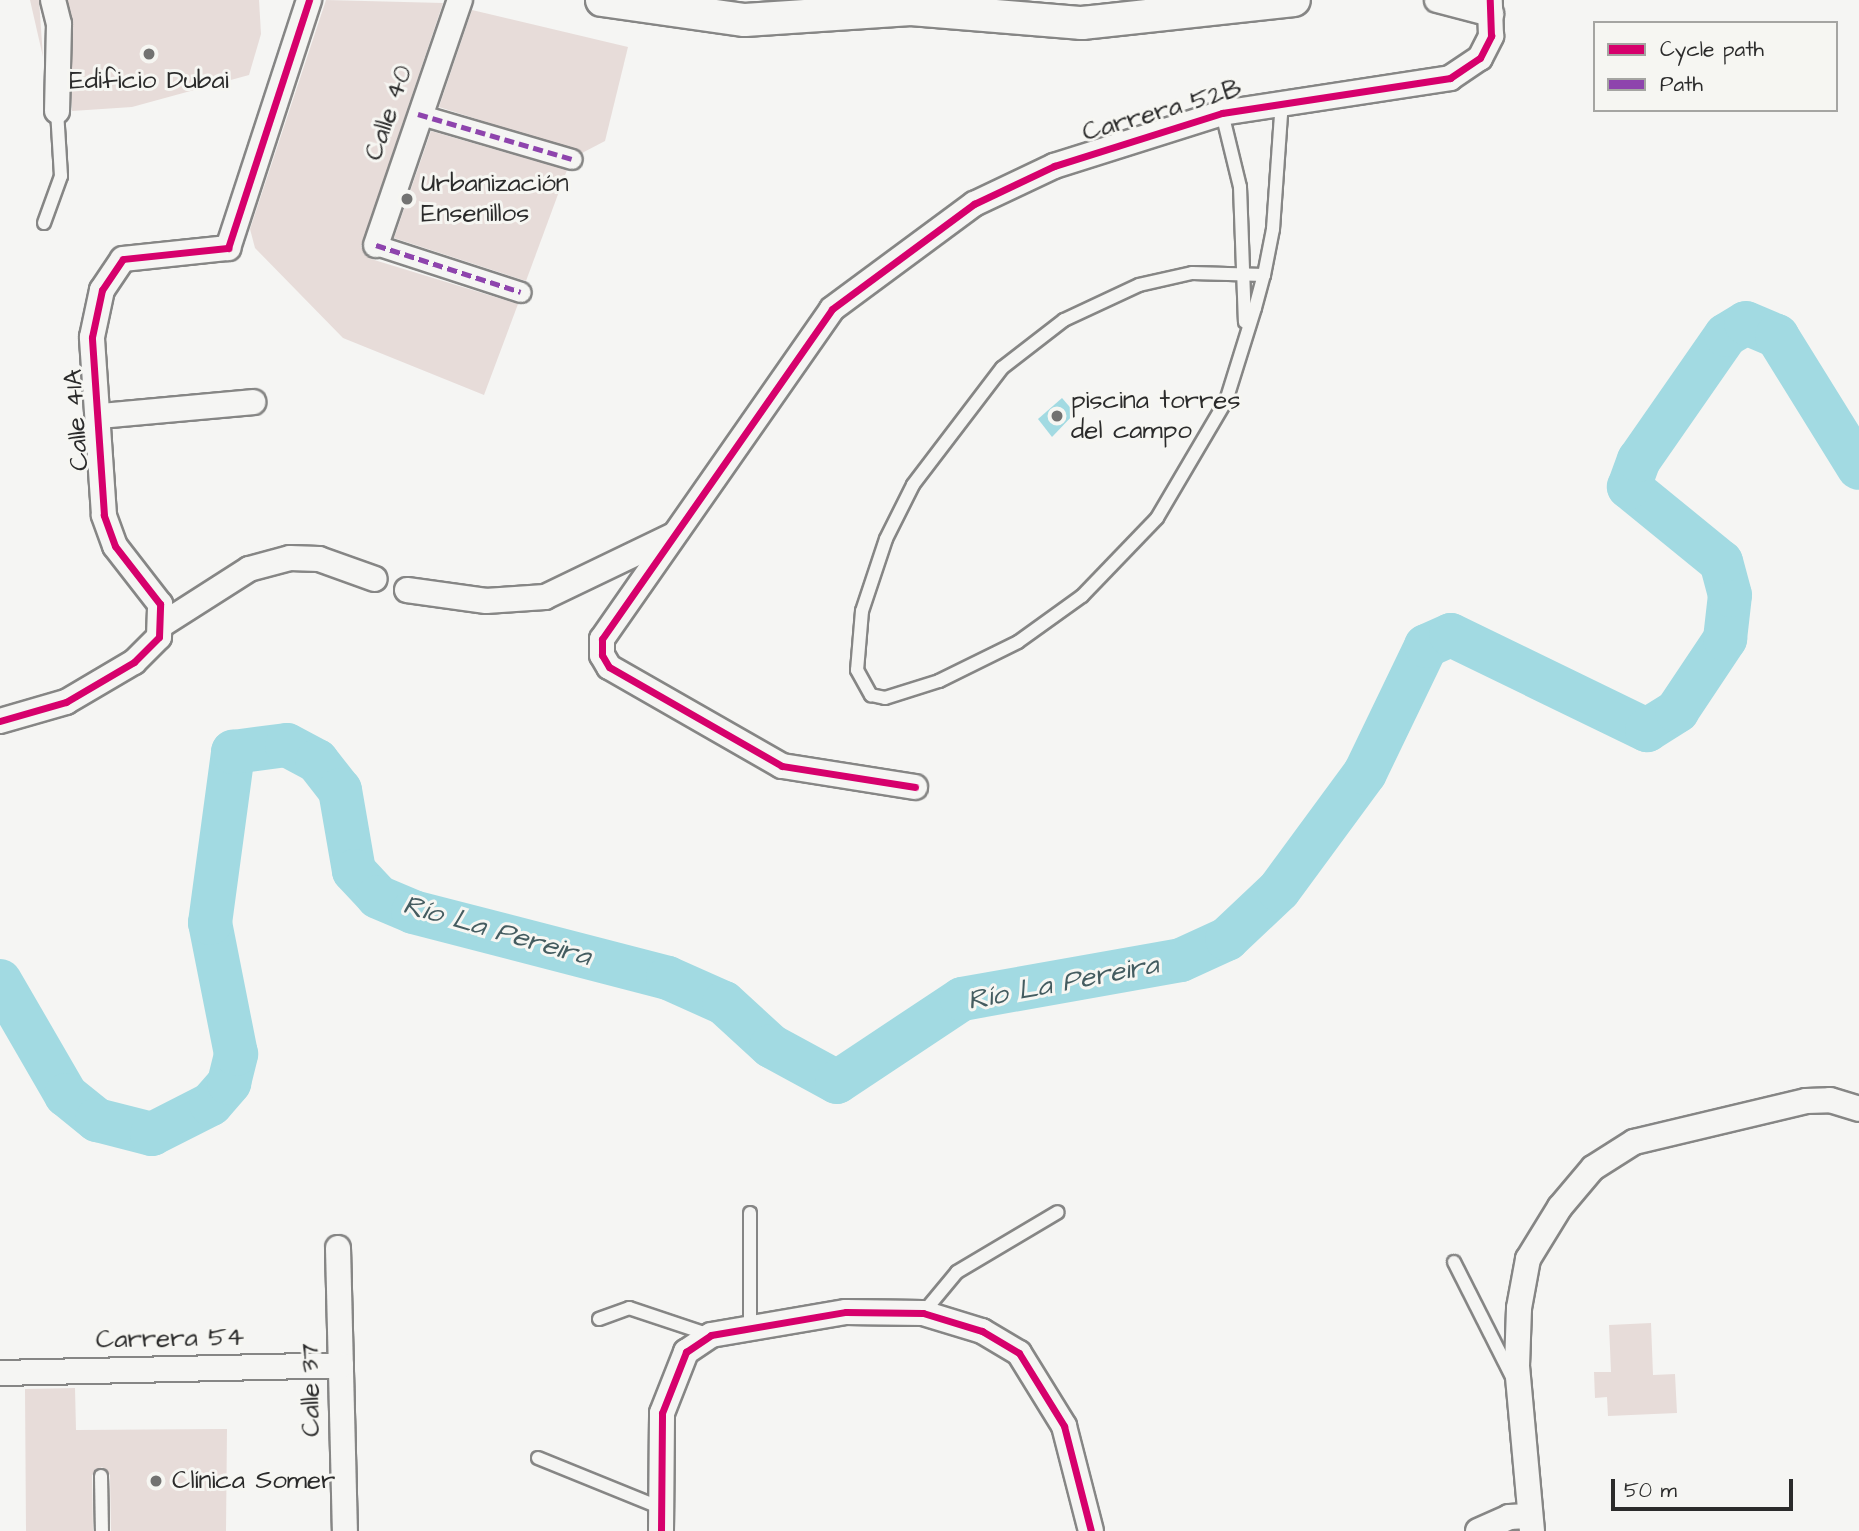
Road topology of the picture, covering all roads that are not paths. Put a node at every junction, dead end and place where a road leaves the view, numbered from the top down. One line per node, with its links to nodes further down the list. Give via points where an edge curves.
1 (53, 0): 9 (street, via 59,24)
2 (309, 0): 20 (street, Calle 41A, via 228,248 123,259 102,290 92,337)
3 (460, 0): 11 (street, Calle 40)
4 (602, 0): 5 (street, via 745,20 911,9 1082,23)
5 (1294, 0)
6 (1437, 0): 7 (street, Carrera 52B)
7 (1491, 7): 8 (street, Carrera 52B, via 1491,36 1480,58 1450,78)
8 (1282, 101): 10 (street, Carrera 52B); 16 (lane)
9 (57, 111): 13 (lane, via 61,176)
10 (1223, 113): 15 (lane, via 1240,187); 21 (street, Carrera 52B, via 1054,166 974,204 832,309)
11 (418, 114): 12 (street); 14 (street, Calle 40)
12 (572, 159)
13 (44, 223)
14 (376, 245): 17 (street)
15 (1245, 272): 16 (lane); 18 (lane); 18 (lane, via 1192,273 1139,285 1064,320 1002,368 913,485 886,539 862,611 857,670 870,695 885,698 939,681 1018,642 1082,596 1157,518 1195,462 1226,401)
16 (1264, 275): 18 (lane)
17 (521, 292)
18 (1244, 340)
19 (253, 402): 20 (street)
20 (100, 416): 24 (street, Calle 41A, via 104,516 115,546 160,604)
21 (676, 534): 23 (street, via 545,597 486,601); 26 (street, Carrera 52B, via 602,639 609,667 782,766)
22 (375, 579): 24 (street, via 319,559 290,558 249,569)
23 (407, 590)
24 (163, 624): 25 (street, via 134,662 66,702)
25 (0, 720)
26 (915, 787)
27 (1859, 1110): 38 (street, via 1830,1100 1807,1101 1634,1142 1593,1168 1528,1259 1519,1308)
28 (1058, 1212): 32 (lane, via 957,1272)
29 (750, 1213): 34 (lane)
30 (338, 1248): 36 (street, Calle 37)
31 (1454, 1262): 38 (lane)
32 (923, 1313): 34 (street, via 846,1312); 45 (street, via 982,1331 1019,1353 1064,1426)
33 (599, 1319): 35 (lane, via 629,1308)
34 (750, 1328): 35 (street)
35 (711, 1335): 41 (street, via 686,1352 668,1388)
36 (341, 1365): 37 (street, Carrera 54); 44 (street, Calle 37)
37 (0, 1373)
38 (1519, 1390): 42 (street)
39 (538, 1458): 41 (lane)
40 (101, 1476): 43 (lane)
41 (661, 1519)
42 (1531, 1524): 46 (street, via 1508,1517)
43 (102, 1531)
44 (345, 1531)
45 (1091, 1531)
46 (1478, 1531)

